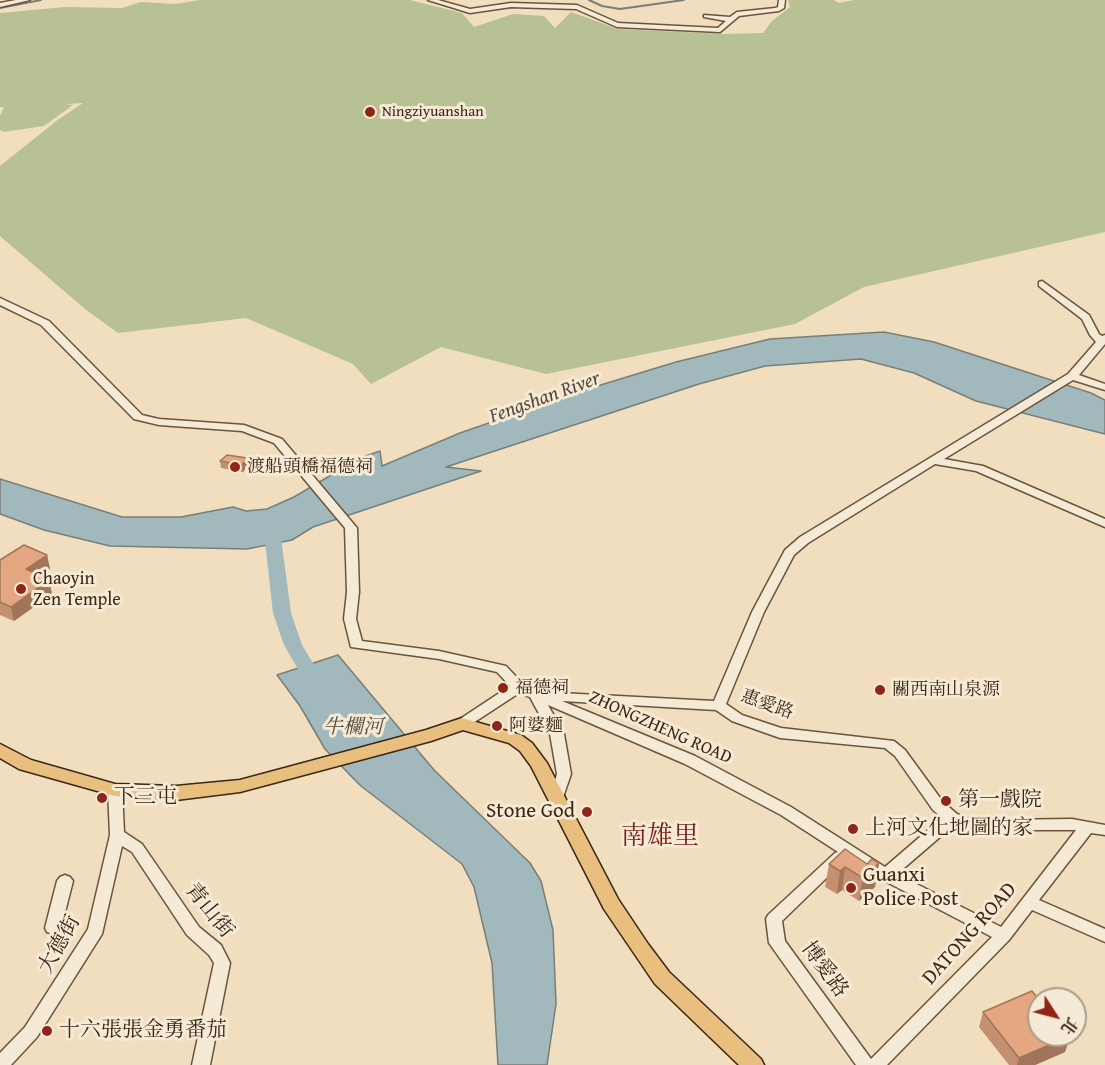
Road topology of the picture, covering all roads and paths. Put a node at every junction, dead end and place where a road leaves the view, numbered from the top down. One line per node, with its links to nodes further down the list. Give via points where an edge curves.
1 (27, 0): 4 (street)
2 (431, 0): 6 (street, via 470,11 511,5 577,7 618,25 661,28 720,30)
3 (782, 0): 6 (street, via 781,9 747,11)
4 (0, 5)
5 (706, 16): 6 (street)
6 (729, 19)
7 (1042, 284): 9 (street, via 1086,316 1095,335)
8 (0, 301): 14 (street, ZHONGZHENG ROAD, via 45,323 138,417 244,428 278,441 351,528 350,619 356,644 439,655 501,669)
9 (1104, 340): 10 (street)
10 (1072, 376): 11 (street); 12 (street)
11 (1105, 387)
12 (935, 461): 13 (street, via 979,468); 16 (street, via 804,540 789,553 758,612)
13 (1105, 523)
14 (518, 687): 15 (street, ZHONGZHENG ROAD); 17 (street)
15 (535, 694): 16 (street, 惠愛路); 20 (street, via 557,734 564,774); 25 (street, ZHONGZHENG ROAD, via 690,760 786,811)
16 (719, 706): 21 (street, 惠愛路, via 737,718 780,733 889,744)
17 (462, 724): 19 (main road, via 240,786 176,793); 20 (main road, via 516,739 538,763)
18 (0, 750): 19 (main road, via 25,765)
19 (115, 790): 24 (street, 大德街)
20 (556, 799): 34 (main road, via 611,904 641,950 662,978)
21 (952, 818): 22 (street, 惠愛路, via 978,829 997,825); 26 (street)
22 (1088, 826): 23 (street, 惠愛路); 28 (street, DATONG ROAD)
23 (1105, 830)
24 (117, 836): 32 (street, 大德街, via 90,943 31,1032); 33 (street, 青山街, via 137,848 193,931 215,950 222,963)
25 (847, 851): 26 (street, ZHONGZHENG ROAD); 35 (street, 博愛路, via 774,919 777,943)
26 (886, 875): 30 (street, ZHONGZHENG ROAD)
27 (65, 881): 29 (street)
28 (1030, 903): 30 (street, DATONG ROAD); 31 (street)
29 (54, 928)
30 (1003, 936): 36 (street, DATONG ROAD)
31 (1105, 936)
32 (0, 1065)
33 (201, 1065)
34 (753, 1065)
35 (866, 1065)
36 (876, 1065)

